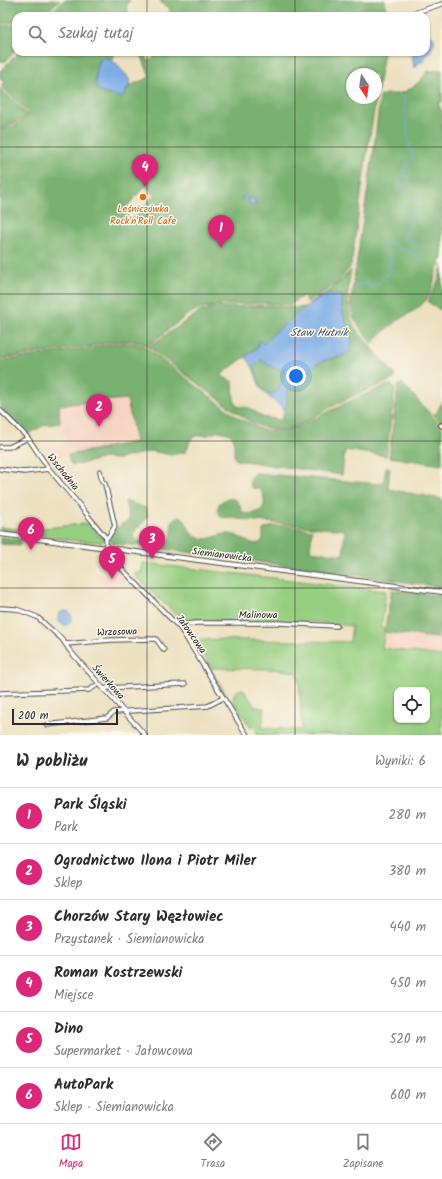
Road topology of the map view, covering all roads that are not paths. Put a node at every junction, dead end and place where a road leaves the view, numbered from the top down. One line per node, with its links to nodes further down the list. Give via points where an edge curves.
1 (442, 4): 2 (street)
2 (417, 12)
3 (0, 410): 4 (street, Wschodnia)
4 (28, 438): 5 (street, via 9,447); 7 (street, Wschodnia)
5 (0, 447)
6 (0, 469): 7 (street, via 24,472)
7 (48, 469): 10 (street, Wschodnia)
8 (100, 471): 10 (street, via 115,526)
9 (0, 534): 11 (street, Siemianowicka)
10 (106, 538): 11 (street)
11 (106, 547): 12 (street, Siemianowicka)
12 (121, 549): 13 (street, Siemianowicka); 16 (street, Jałowcowa, via 121,568)
13 (442, 592)
14 (0, 608): 17 (street, Świerkowa, via 16,609 37,617)
15 (337, 626): 16 (street, Malinowa, via 279,623 185,624)
16 (180, 628): 23 (street, Jałowcowa)
17 (66, 644): 18 (street, Wrzosowa, via 156,639); 19 (street, Świerkowa)
18 (164, 650)
19 (99, 684): 21 (street, Świerkowa); 22 (street, via 89,690)
20 (185, 684): 21 (street)
21 (104, 690): 24 (street, Świerkowa)
22 (0, 693)
23 (223, 698): 24 (street, Świerkowa, via 208,706); 27 (street, Jałowcowa)
24 (124, 712): 25 (street, via 114,712 107,718); 26 (street)
25 (46, 725)
26 (145, 735)
27 (247, 735)

